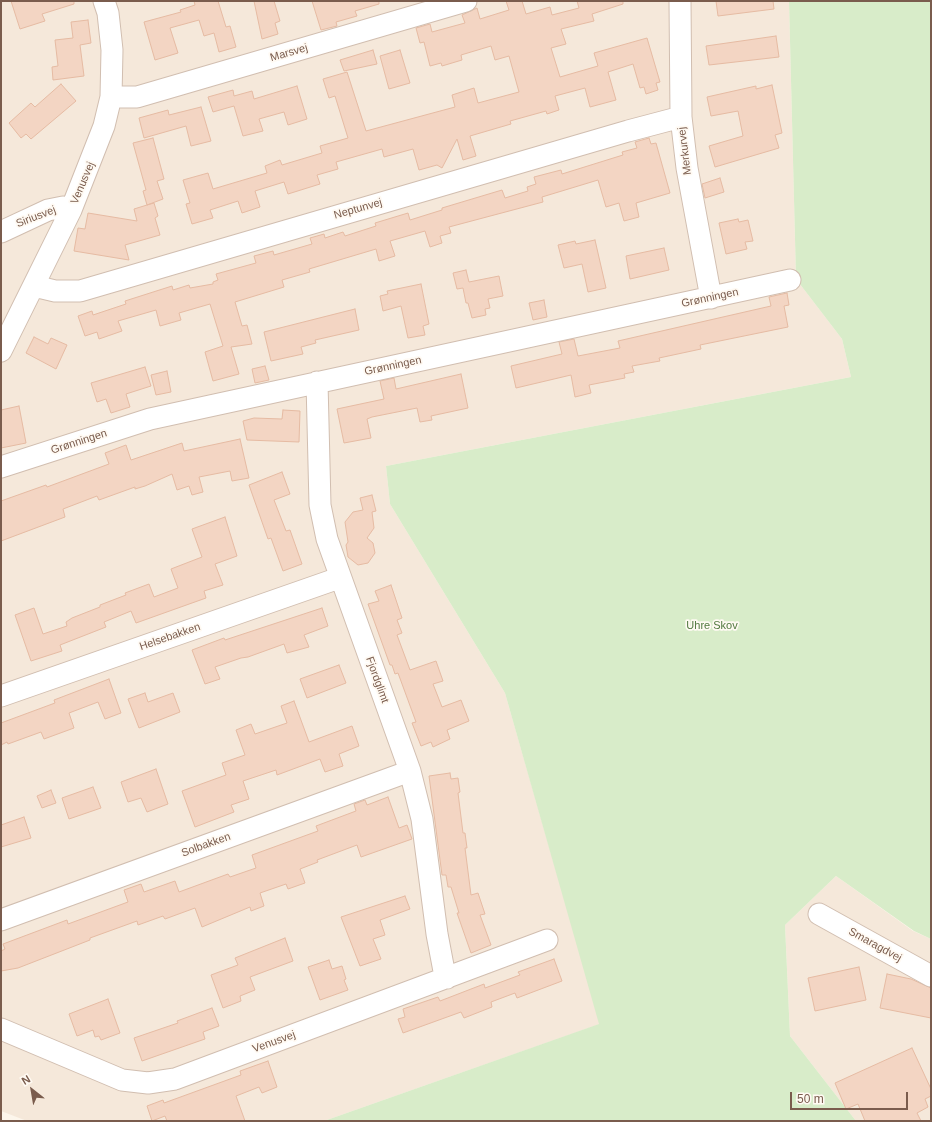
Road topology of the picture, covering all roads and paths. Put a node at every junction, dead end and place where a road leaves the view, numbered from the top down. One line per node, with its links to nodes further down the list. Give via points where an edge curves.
1 (104, 1): 4 (street, Venusvej, via 108,13 112,50)
2 (466, 1): 4 (street, Marsvej, via 137,97)
3 (680, 1): 5 (street, Merkurvej)
4 (111, 97): 6 (street, Venusvej, via 102,133)
5 (682, 117): 9 (street, Neptunvej, via 80,291 55,291); 10 (street, Merkurvej, via 687,168)
6 (71, 210): 7 (street, Siriusvej, via 63,207 48,210); 9 (street, Venusvej)
7 (1, 232)
8 (790, 280): 10 (street, Grønningen)
9 (34, 286): 11 (street, Venusvej)
10 (711, 298): 12 (street, Grønningen)
11 (1, 352)
12 (318, 382): 13 (street, Grønningen, via 150,419); 14 (street, Fjordglimt, via 320,505 326,540)
13 (1, 467)
14 (339, 578): 15 (street, Helsebakken); 16 (street, Fjordglimt)
15 (1, 696)
16 (410, 771): 18 (street, Solbakken); 21 (street, Fjordglimt, via 422,819 437,934)
17 (819, 914): 20 (street, Smaragdvej)
18 (1, 920)
19 (547, 940): 21 (street, Venusvej)
20 (931, 976)
21 (447, 978): 22 (street, Venusvej, via 175,1079 148,1083 122,1080)
22 (1, 1029)

